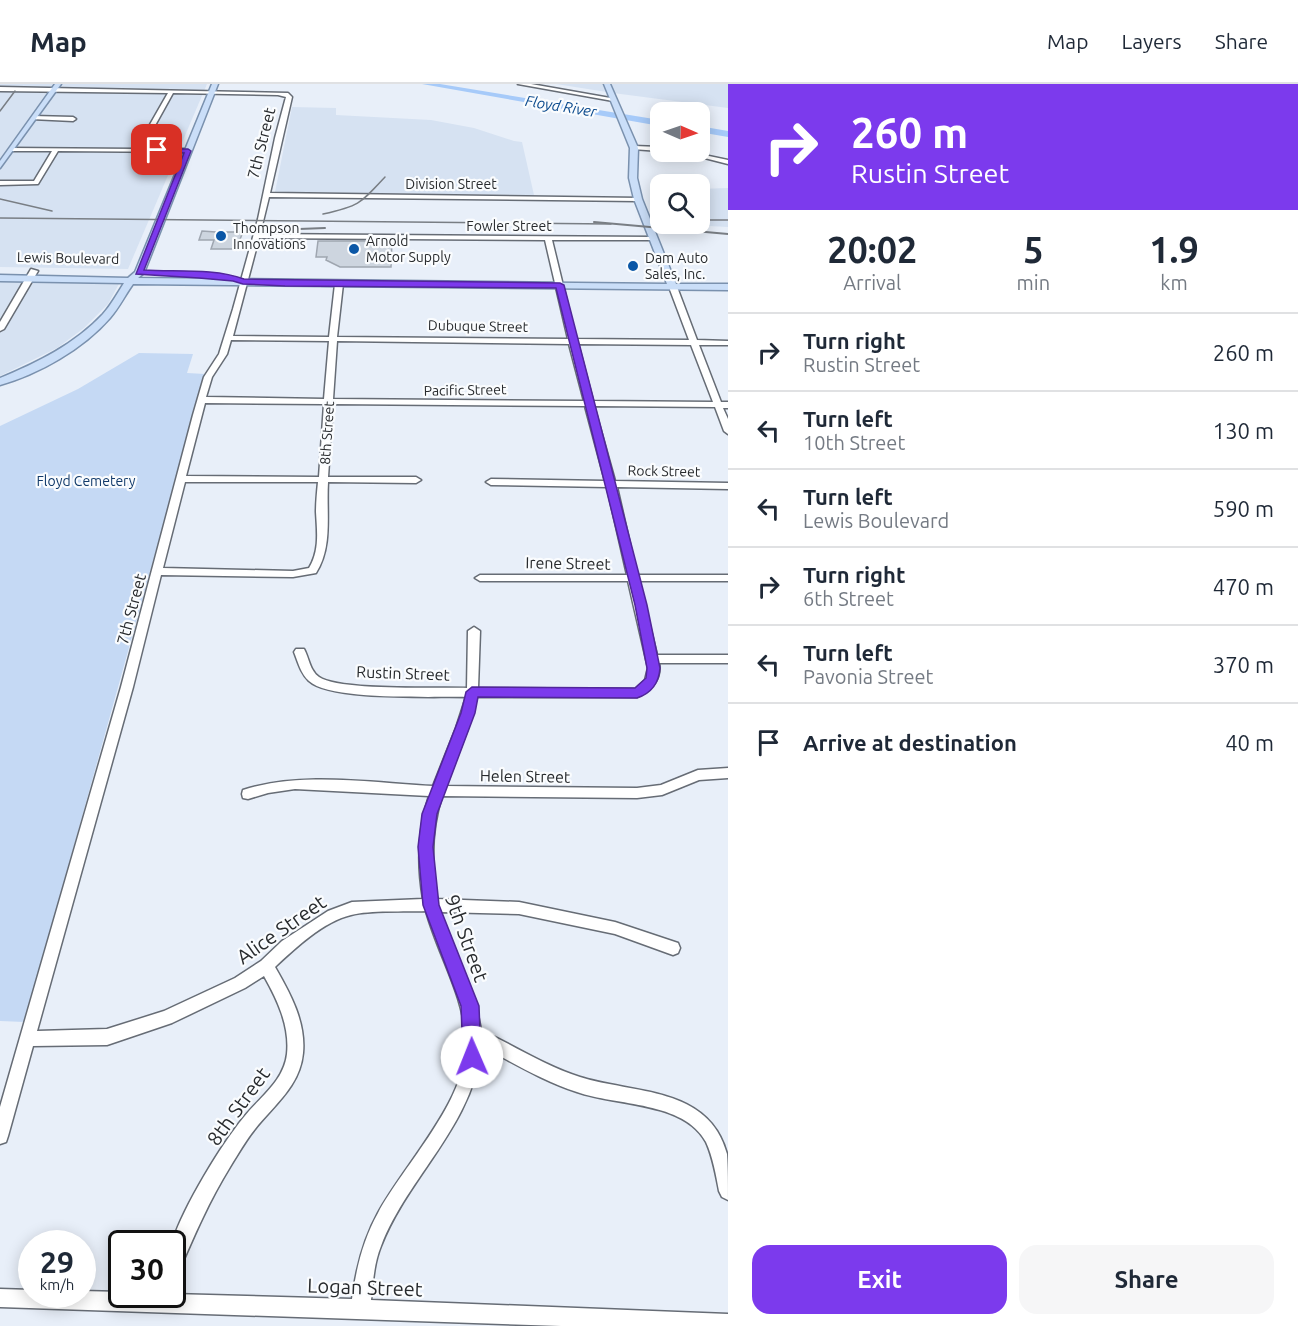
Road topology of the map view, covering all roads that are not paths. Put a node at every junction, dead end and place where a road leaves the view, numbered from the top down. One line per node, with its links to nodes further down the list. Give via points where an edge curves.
1 (58, 84): 8 (main road)
2 (170, 84): 9 (street)
3 (521, 84): 10 (street)
4 (538, 84): 10 (street)
5 (607, 84): 10 (main road)
6 (213, 88): 9 (street); 18 (main road); 23 (street, 7th Street, via 290,97)
7 (0, 89): 8 (street)
8 (53, 91): 9 (street); 11 (main road)
9 (169, 92): 17 (street)
10 (614, 100): 13 (main road)
11 (33, 118): 12 (street); 14 (main road)
12 (73, 119)
13 (634, 148): 15 (street); 24 (main road, via 633,178)
14 (12, 149): 16 (street); 21 (main road)
15 (650, 149)
16 (56, 150): 17 (street); 22 (street, via 36,183)
17 (138, 150): 18 (street)
18 (188, 151): 30 (main road)
19 (710, 158): 20 (street)
20 (728, 162)
21 (0, 166)
22 (0, 183)
23 (264, 195): 24 (street, Division Street); 25 (street, 7th Street)
24 (638, 199): 27 (main road)
25 (255, 236): 26 (street, Fowler Street); 32 (street, 7th Street)
26 (548, 238): 27 (street, Fowler Street); 34 (street)
27 (654, 239): 35 (main road)
28 (0, 271): 29 (main road, Lewis Boulevard)
29 (32, 275): 30 (main road, Lewis Boulevard); 31 (main road, Lewis Boulevard); 37 (street)
30 (136, 277): 32 (main road, Lewis Boulevard); 43 (main road, via 112,310 88,333 52,357); 44 (main road, via 127,307 98,335 56,364)
31 (0, 278)
32 (243, 282): 33 (main road, Lewis Boulevard); 38 (street, 7th Street)
33 (339, 284): 34 (main road, Lewis Boulevard); 39 (street, 8th Street)
34 (560, 285): 35 (main road, Lewis Boulevard); 40 (street)
35 (673, 287): 36 (main road, Lewis Boulevard); 41 (street)
36 (728, 287)
37 (0, 329)
38 (228, 338): 39 (street, Dubuque Street); 45 (street, 7th Street, via 208,377)
39 (333, 338): 40 (street, Dubuque Street); 46 (street, 8th Street)
40 (573, 342): 41 (street, Dubuque Street); 47 (street)
41 (695, 343): 42 (street, Dubuque Street); 48 (street)
42 (728, 343)
43 (0, 382)
44 (0, 390)
45 (202, 400): 46 (street, Pacific Street); 51 (street, 7th Street)
46 (329, 402): 47 (street, Pacific Street); 52 (street, 8th Street)
47 (590, 404): 48 (street, Pacific Street); 55 (street)
48 (717, 405): 49 (street, Pacific Street); 50 (street)
49 (728, 405)
50 (728, 431)
51 (180, 479): 52 (street); 57 (street, 7th Street)
52 (323, 480): 53 (street); 57 (street, 8th Street, via 321,549 312,572)
53 (416, 480)
54 (491, 482): 55 (street, Rock Street)
55 (611, 484): 56 (street, Rock Street); 59 (street)
56 (728, 486)
57 (158, 571): 73 (street, 7th Street)
58 (480, 578): 59 (street, Irene Street)
59 (634, 579): 60 (street, Irene Street); 63 (street)
60 (728, 579)
61 (474, 632): 65 (street, 9th Street)
62 (300, 652): 65 (street, Rustin Street, via 310,676 324,685)
63 (652, 659): 64 (street); 65 (street, Rustin Street, via 652,679 646,688 632,693)
64 (728, 659)
65 (472, 692): 67 (street, 9th Street)
66 (728, 773): 67 (street, Helen Street, via 698,776 662,790 637,793)
67 (439, 791): 68 (street, Helen Street, via 295,784); 69 (street, 9th Street, via 430,814 426,847)
68 (248, 794)
69 (431, 905): 70 (street, Alice Street, via 543,912 615,928); 71 (street, Alice Street, via 377,906 342,912 287,946); 72 (street, 9th Street, via 470,1006)
70 (674, 948)
71 (266, 966): 73 (street, Alice Street, via 167,1018 131,1031 82,1039); 76 (street, 8th Street, via 292,1015 296,1041 293,1064 284,1084 248,1125)
72 (472, 1034): 75 (street, via 575,1084 686,1112 703,1124 713,1139); 80 (street, 9th Street, via 466,1083 440,1136 374,1243 363,1278)
73 (27, 1039): 74 (street, 7th Street)
74 (0, 1136)
75 (728, 1191)
76 (186, 1234)
77 (0, 1298): 78 (street, Logan Street)
78 (108, 1299)
79 (186, 1300): 80 (street, Logan Street)
80 (360, 1310): 81 (street, Logan Street)
81 (728, 1323)

